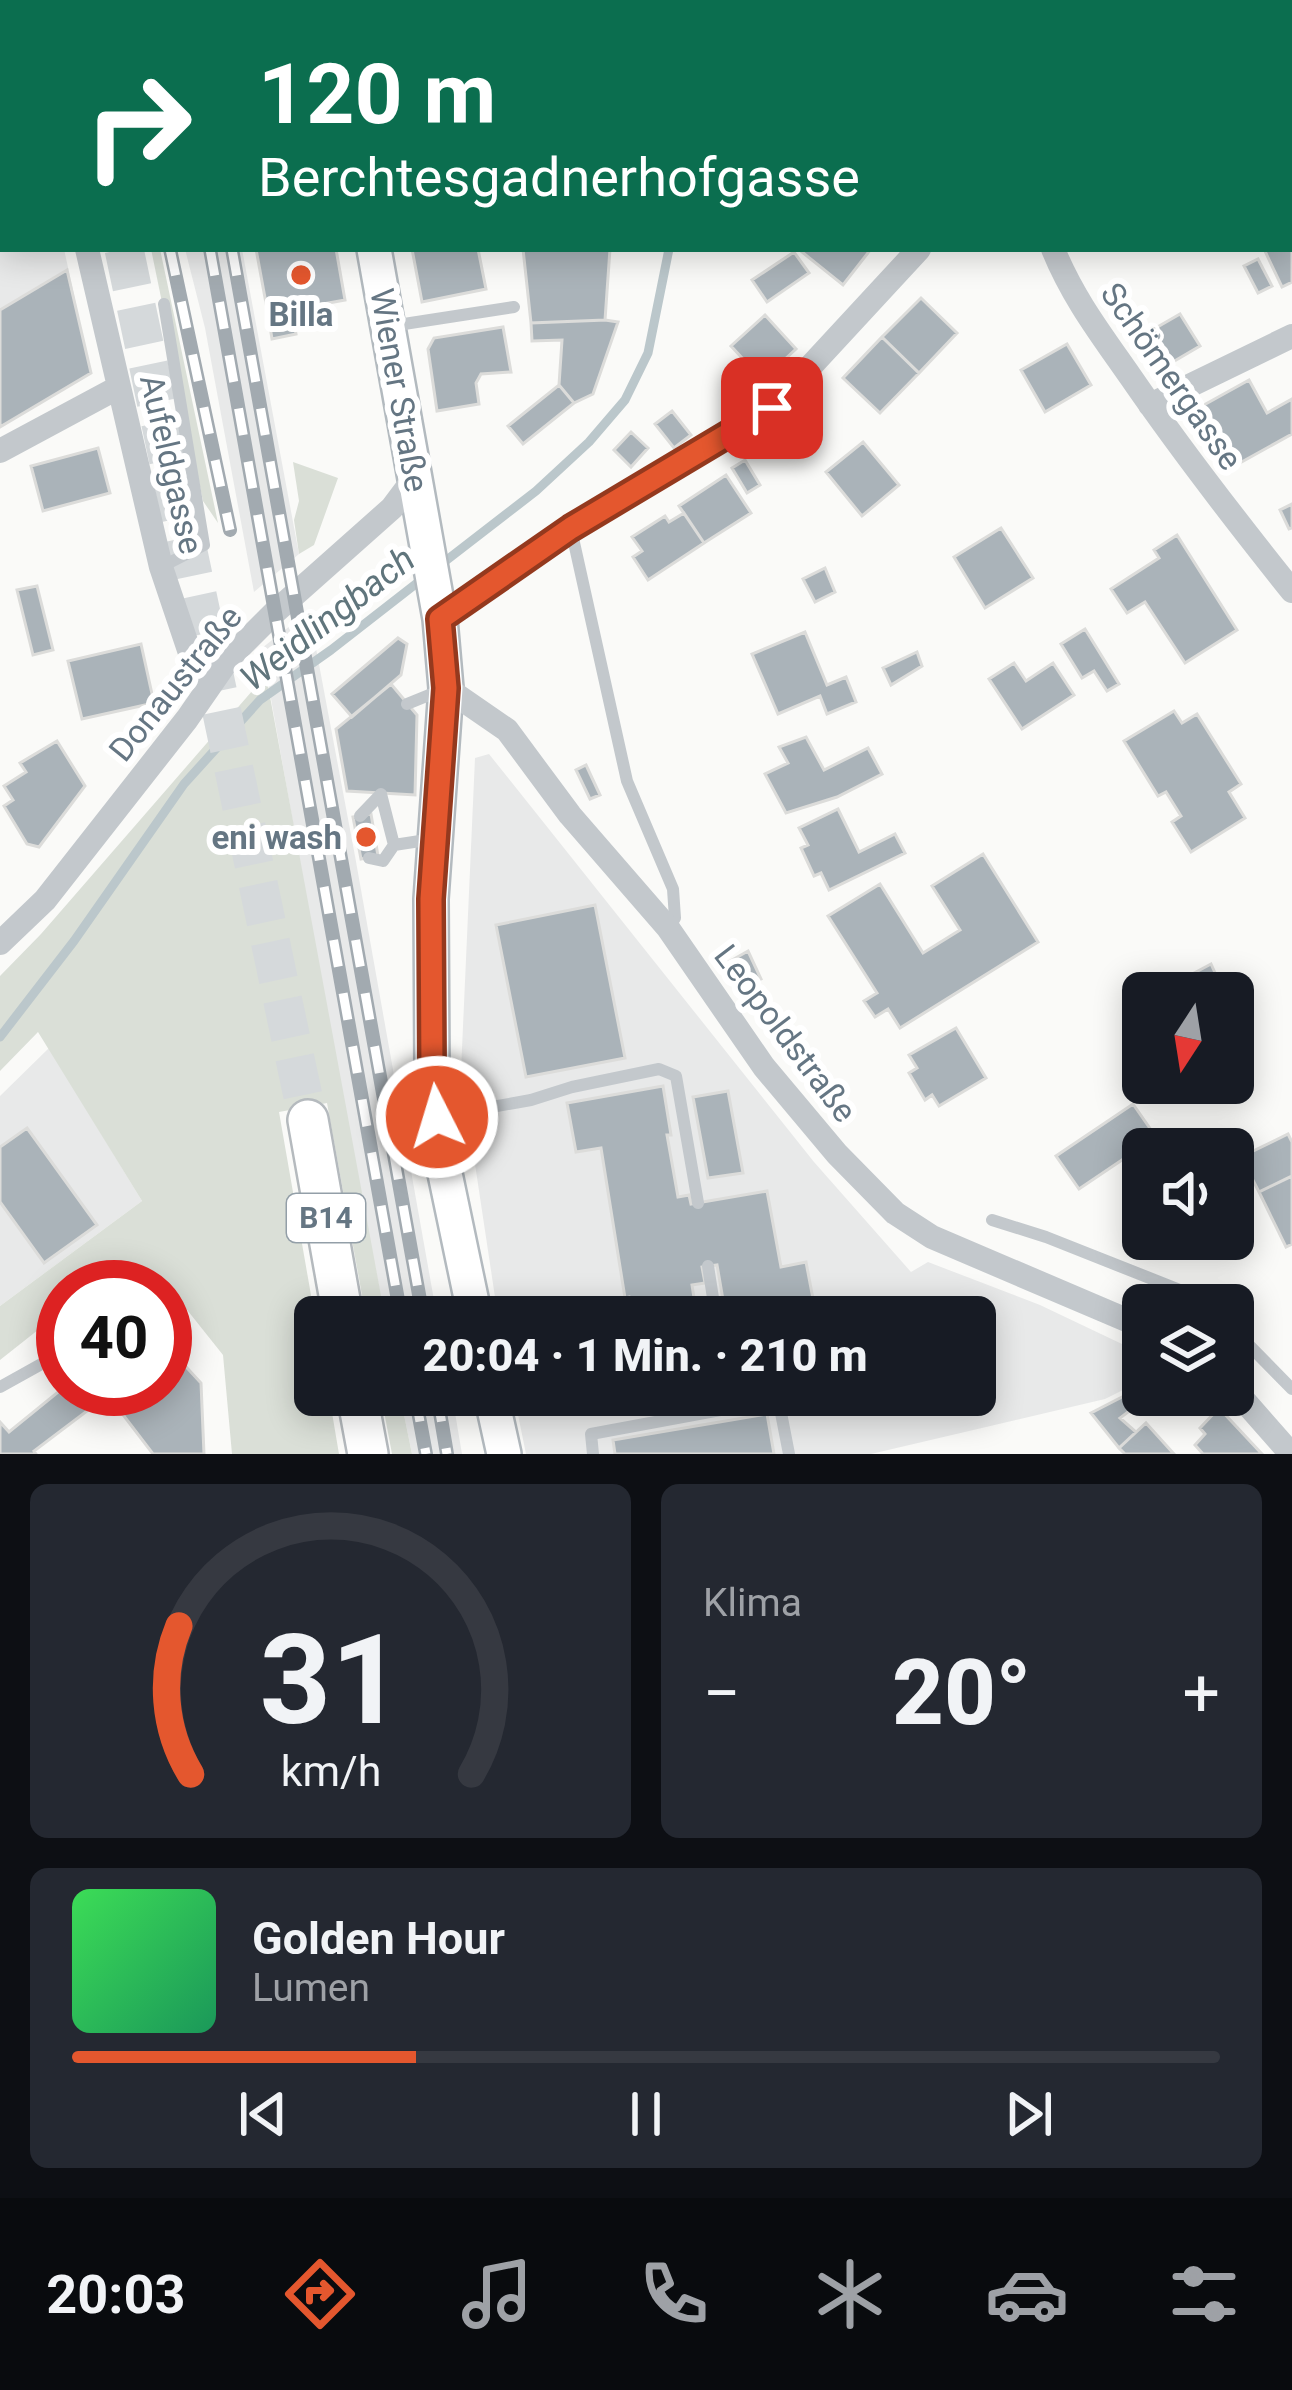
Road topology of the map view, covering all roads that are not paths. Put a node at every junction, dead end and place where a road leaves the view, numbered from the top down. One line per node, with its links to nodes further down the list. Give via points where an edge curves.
1 (88, 252): 9 (street, Aufeldgasse)
2 (375, 252): 7 (street, Wiener Straße)
3 (916, 252): 13 (street, via 772,408)
4 (1054, 252): 10 (street, Schömergasse, via 1070,289)
5 (164, 304): 14 (lane, via 204,544)
6 (514, 307): 7 (lane)
7 (388, 326): 12 (street, Wiener Straße)
8 (1292, 335): 10 (street)
9 (119, 387): 11 (street); 14 (street, Aufeldgasse)
10 (1150, 405): 15 (street, Schömergasse)
11 (0, 451)
12 (416, 476): 16 (street, Wiener Straße); 17 (street, Donaustraße)
13 (571, 528): 16 (street); 24 (lane, via 627,781 673,889)
14 (161, 567): 17 (street, Aufeldgasse)
15 (1292, 591)
16 (439, 608): 18 (street, Wiener Straße)
17 (208, 688): 25 (street, Donaustraße, via 45,900)
18 (446, 688): 19 (lane); 21 (street, Wiener Straße); 24 (street, Leopoldstraße, via 507,730)
19 (407, 704)
20 (360, 816): 22 (lane, via 381,794)
21 (435, 839): 22 (lane); 26 (street, Wiener Straße)
22 (394, 845): 23 (lane, via 383,860)
23 (369, 857)
24 (668, 928): 35 (street, Leopoldstraße, via 764,1067 895,1213 932,1237)
25 (0, 943)
26 (437, 1117): 28 (lane, via 659,1069 676,1076); 33 (street, Wiener Straße)
27 (308, 1120): 32 (main road, B14)
28 (698, 1203)
29 (992, 1220): 31 (lane)
30 (708, 1267): 34 (lane)
31 (1164, 1284)
32 (340, 1296)
33 (471, 1296)
34 (713, 1296)
35 (1122, 1319)
36 (1254, 1351): 39 (lane)
37 (36, 1367): 38 (lane)
38 (0, 1387)
39 (1292, 1389)
40 (1254, 1412): 49 (street)
41 (361, 1416): 45 (main road)
42 (496, 1416): 46 (street)
43 (688, 1416): 47 (lane, via 591,1434)
44 (782, 1416): 48 (lane)
45 (368, 1454)
46 (504, 1454)
47 (593, 1454)
48 (789, 1454)
49 (1291, 1454)

